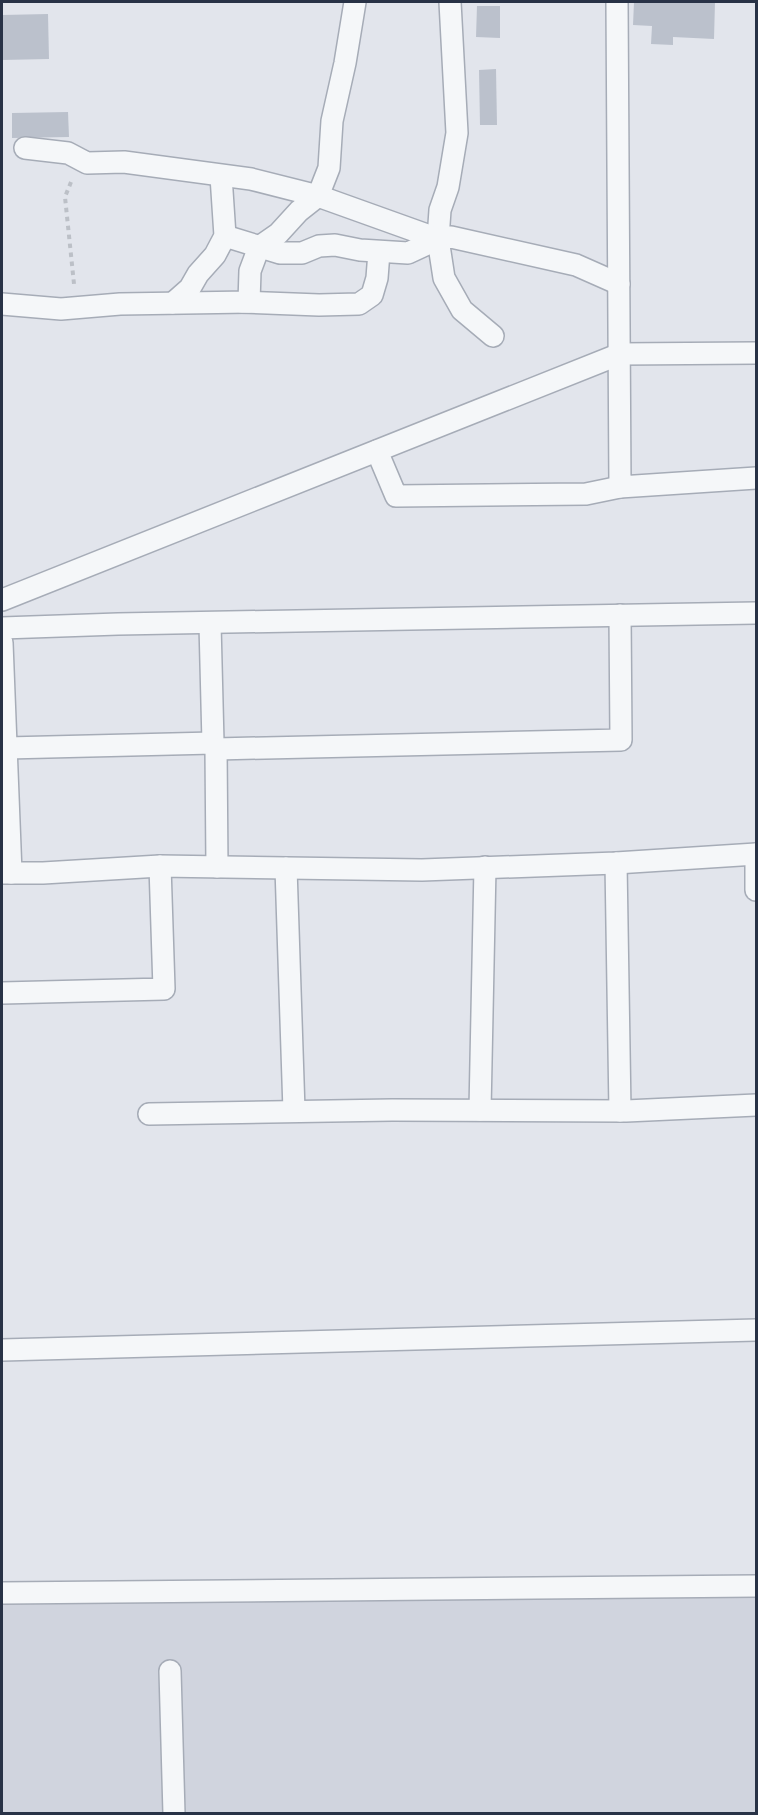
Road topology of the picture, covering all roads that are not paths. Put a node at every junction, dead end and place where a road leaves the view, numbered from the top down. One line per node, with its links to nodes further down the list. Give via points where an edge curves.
1 (355, 2): 6 (street, via 332,121 330,168)
2 (450, 2): 8 (street, via 457,133)
3 (617, 2): 11 (street)
4 (25, 148): 5 (street, via 68,153 87,163 124,162)
5 (221, 176): 6 (street, via 251,179); 7 (street)
6 (318, 196): 8 (street); 9 (street)
7 (225, 236): 9 (street); 13 (street, via 190,288)
8 (438, 239): 10 (street, via 408,254); 11 (street, via 451,237 576,265); 15 (street, via 444,278 462,310)
9 (259, 247): 10 (street, via 280,253 302,253 335,245); 12 (street, via 250,271 249,302)
10 (379, 252): 12 (street, via 372,295 359,304)
11 (619, 284): 17 (street)
12 (242, 302): 13 (street)
13 (173, 303): 14 (street, via 62,309)
14 (2, 304)
15 (493, 336)
16 (756, 353): 17 (street)
17 (620, 354): 18 (street); 20 (street)
18 (377, 451): 20 (street, via 396,495 586,494); 21 (street)
19 (756, 478): 20 (street)
20 (620, 488)
21 (2, 600)
22 (756, 613): 23 (street)
23 (620, 615): 24 (street); 27 (street, via 621,740)
24 (210, 624): 25 (street); 27 (street)
25 (2, 628)
26 (2, 643): 28 (street)
27 (215, 746): 28 (street); 32 (street)
28 (7, 748): 35 (street)
29 (756, 854): 30 (street); 36 (street)
30 (616, 863): 33 (street); 41 (street)
31 (160, 866): 32 (street); 35 (street); 37 (street, via 164,989)
32 (217, 867): 34 (street)
33 (485, 867): 34 (street); 39 (street)
34 (286, 868): 40 (street)
35 (6, 873)
36 (756, 890)
37 (2, 993)
38 (756, 1105): 41 (street)
39 (480, 1110): 40 (street); 41 (street)
40 (294, 1111): 42 (street)
41 (620, 1111)
42 (149, 1114)
43 (756, 1330): 44 (street)
44 (2, 1350)
45 (756, 1586): 46 (street)
46 (2, 1593)
47 (170, 1671): 48 (street)
48 (174, 1814)

